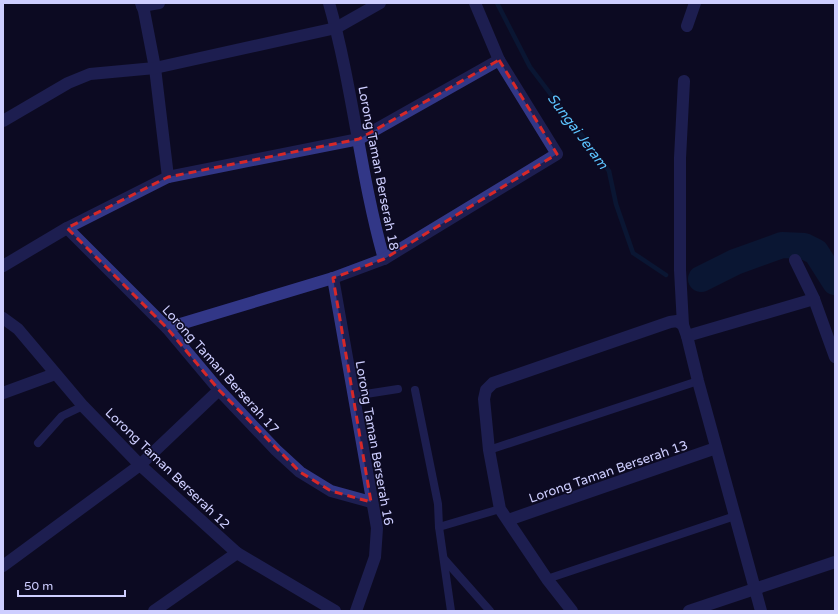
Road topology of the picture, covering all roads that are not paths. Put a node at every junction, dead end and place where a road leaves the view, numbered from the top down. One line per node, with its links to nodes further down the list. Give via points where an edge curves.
1 (159, 3): 6 (street)
2 (329, 3): 8 (street, Lorong Taman Berserah 18)
3 (380, 3): 8 (street)
4 (475, 3): 9 (street)
5 (695, 3): 7 (street)
6 (142, 5): 10 (street)
7 (687, 26)
8 (336, 28): 10 (street); 13 (street, Lorong Taman Berserah 18)
9 (499, 60): 13 (street); 16 (street, via 557,154)
10 (155, 68): 12 (street, via 90,74); 14 (street)
11 (684, 81): 23 (street, via 680,158 680,276)
12 (3, 121)
13 (359, 139): 14 (street); 16 (street, Lorong Taman Berserah 18, via 373,217)
14 (168, 177): 15 (street)
15 (67, 228): 18 (street); 22 (street, Lorong Taman Berserah 17)
16 (384, 259): 19 (street, Lorong Taman Berserah 18)
17 (795, 260): 20 (street)
18 (3, 266)
19 (333, 278): 22 (street, Lorong Taman Berserah 18); 31 (street, Lorong Taman Berserah 16)
20 (814, 299): 23 (street); 24 (street)
21 (3, 318): 25 (street, Lorong Taman Berserah 12, via 18,330)
22 (167, 328): 28 (street, Lorong Taman Berserah 17)
23 (685, 331): 26 (street); 35 (street, via 677,322 670,322 493,383 486,390 484,399)
24 (835, 357)
25 (55, 374): 30 (street); 32 (street, Lorong Taman Berserah 12)
26 (698, 381): 34 (street); 35 (lane)
27 (398, 389): 31 (lane)
28 (219, 390): 36 (street); 37 (street, Lorong Taman Berserah 17, via 300,472 331,491)
29 (415, 390): 41 (lane, via 438,504)
30 (3, 393)
31 (353, 396): 37 (street, Lorong Taman Berserah 16)
32 (83, 406): 33 (lane, via 62,416); 36 (street, Lorong Taman Berserah 12)
33 (38, 443)
34 (716, 448): 39 (street); 40 (street, Lorong Taman Berserah 13)
35 (489, 450): 38 (street)
36 (140, 465): 42 (street, Lorong Taman Berserah 12); 45 (street)
37 (372, 502): 50 (street, Lorong Taman Berserah 16, via 377,528 375,558)
38 (500, 509): 40 (street); 41 (lane)
39 (735, 516): 46 (lane); 47 (street)
40 (508, 520): 46 (street)
41 (439, 527): 43 (lane)
42 (237, 553): 48 (street); 49 (street, Lorong Taman Berserah 12)
43 (443, 558): 51 (lane); 52 (lane)
44 (835, 562): 47 (street)
45 (3, 566)
46 (547, 580): 53 (street)
47 (754, 588): 54 (street); 55 (street)
48 (154, 611)
49 (335, 611)
50 (356, 611)
51 (451, 611)
52 (490, 611)
53 (572, 611)
54 (689, 611)
55 (761, 611)

